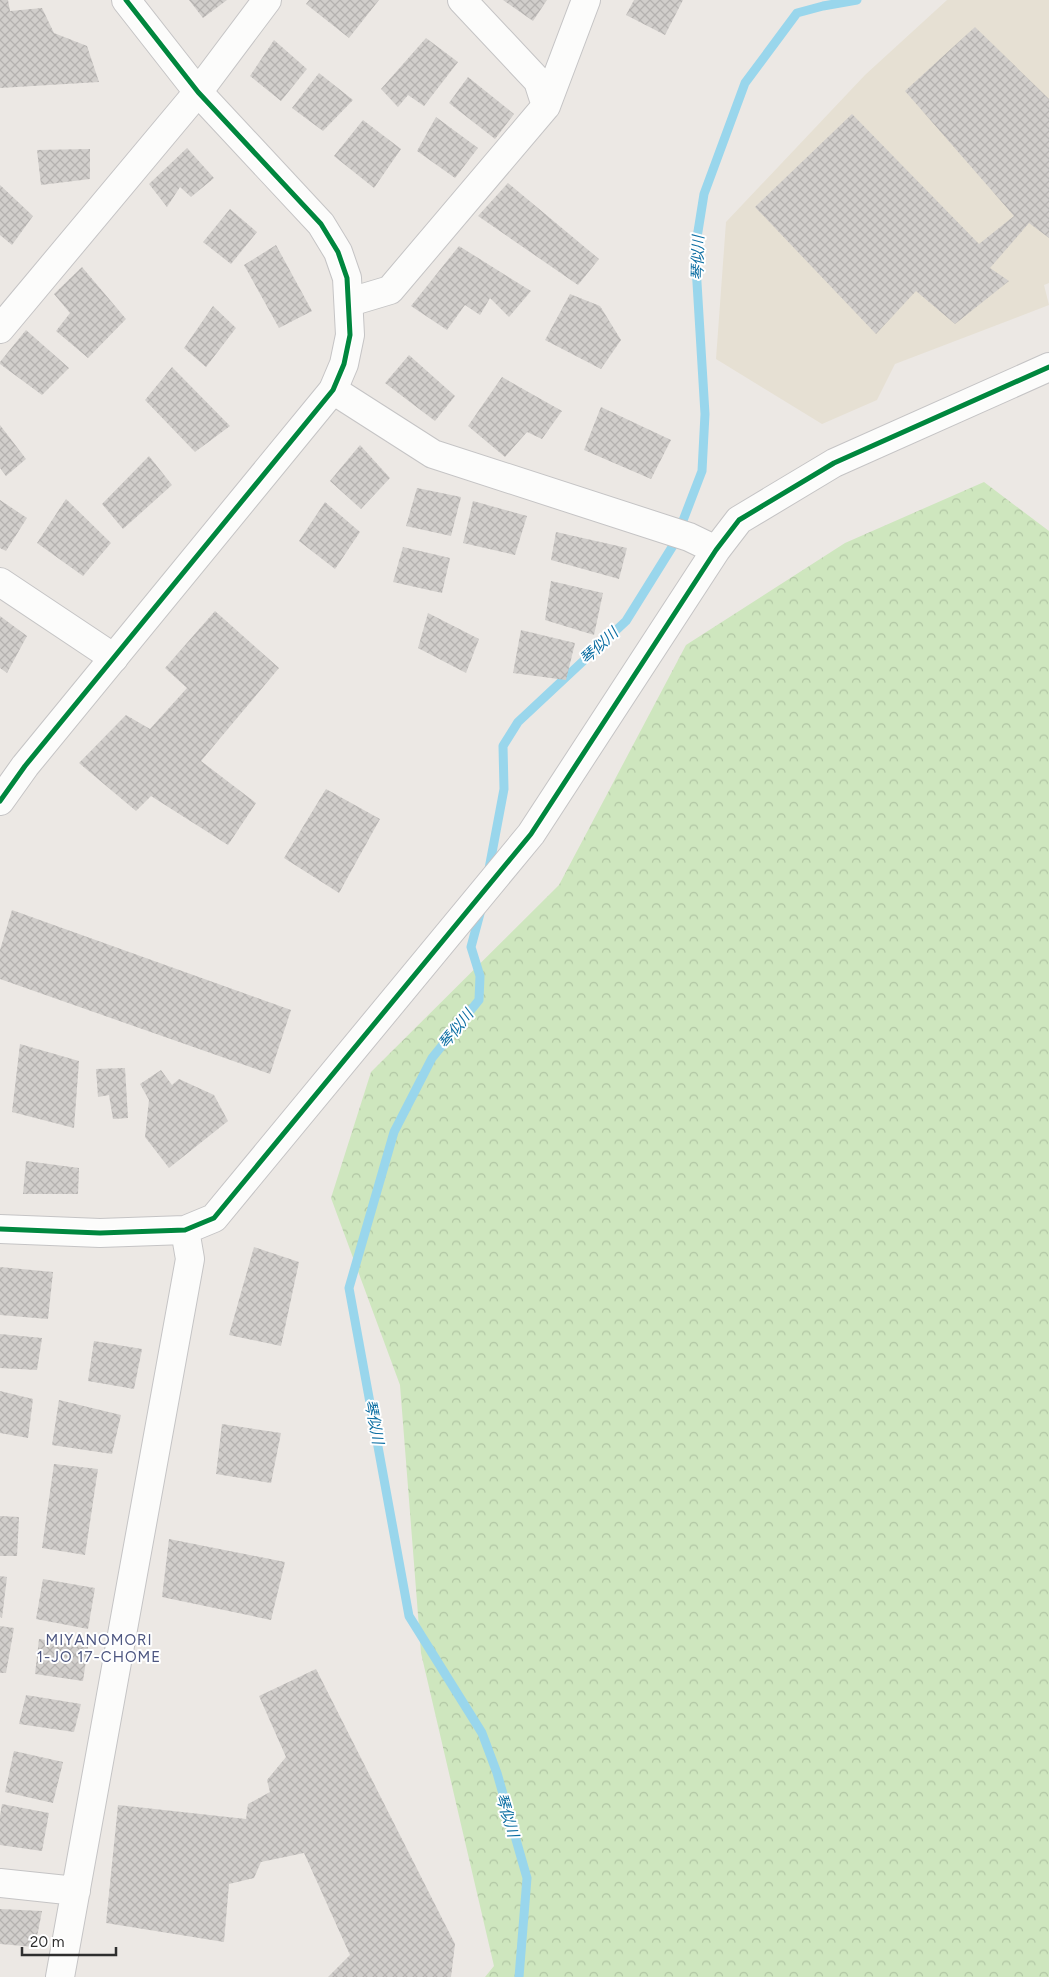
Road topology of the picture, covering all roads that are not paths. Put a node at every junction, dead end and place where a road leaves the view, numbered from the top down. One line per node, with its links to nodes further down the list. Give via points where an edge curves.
1 (126, 0): 5 (street)
2 (267, 0): 5 (street)
3 (462, 0): 6 (street, via 538,81)
4 (586, 0): 6 (street)
5 (198, 92): 7 (street, via 321,224 338,252 348,278); 8 (street)
6 (546, 106): 7 (street, via 390,290)
7 (350, 302): 10 (street, via 350,335 344,364)
8 (0, 329)
9 (1049, 367): 11 (street, via 834,463 739,520)
10 (333, 390): 11 (street, via 433,454 690,537); 13 (street)
11 (716, 550): 16 (street, via 531,834 214,1218)
12 (0, 582): 13 (street)
13 (114, 658): 14 (street)
14 (0, 801)
15 (0, 1229): 16 (street, via 100,1233)
16 (185, 1230): 18 (street, via 190,1259)
17 (0, 1882): 18 (street)
18 (76, 1891): 19 (street)
19 (60, 1977)

